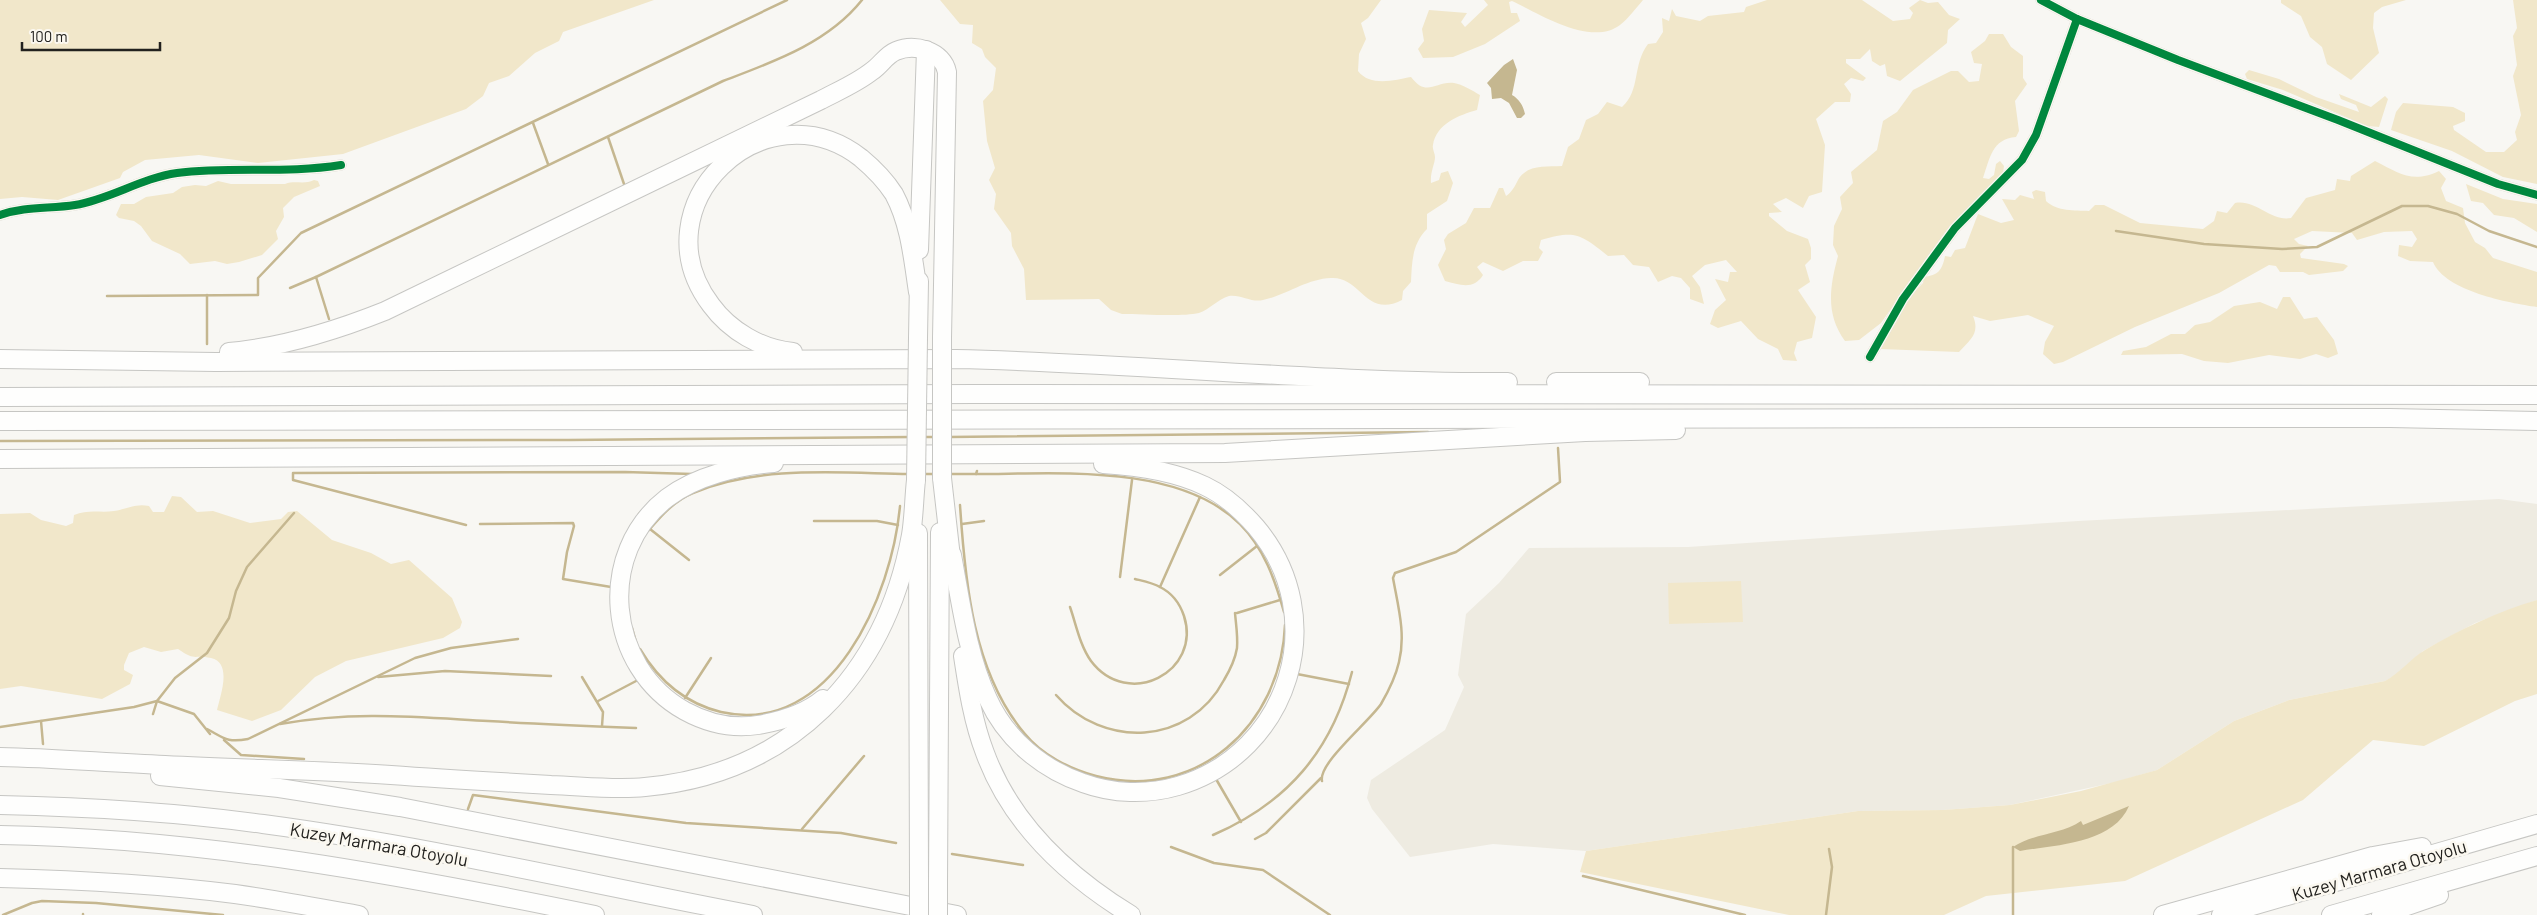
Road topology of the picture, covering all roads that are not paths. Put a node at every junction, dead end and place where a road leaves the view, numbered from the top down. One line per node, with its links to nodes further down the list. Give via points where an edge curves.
1 (2041, 0): 2 (street)
2 (2078, 19): 5 (street, via 2498,184); 8 (street, via 2036,135 2022,160 1955,228 1903,299)
3 (926, 50): 7 (highway); 11 (highway, via 914,48 894,52 872,71 821,100 385,311 336,330 251,350); 21 (highway, bridge, via 943,60 947,72)
4 (340, 165): 6 (street, via 310,170 176,173 140,182 91,202 24,209)
5 (2537, 195)
6 (0, 215)
7 (918, 292): 9 (highway, via 908,233 893,193 872,167 834,142 817,137 784,136 756,143 715,170 701,192 692,218 690,255 699,286 725,321 748,338 786,352); 22 (highway, bridge)
8 (1870, 357)
9 (883, 358): 11 (highway, via 216,362); 12 (highway, via 1016,360 1368,381 1742,384)
10 (0, 359): 11 (highway)
11 (104, 359)
12 (1795, 394): 13 (highway); 14 (highway)
13 (2537, 395)
14 (0, 397)
15 (1808, 418): 16 (highway); 17 (highway); 19 (highway, via 1780,425 1721,430 1585,432 1225,453)
16 (0, 421)
17 (2537, 421)
18 (897, 453): 19 (highway); 20 (highway); 24 (highway, via 854,462 766,464 697,482 669,497 640,526 623,559 618,588 618,607 625,640 644,675 678,707 700,718 728,725 749,726 782,720 820,701 845,677)
19 (1003, 454): 23 (highway, via 1027,460 1114,465 1171,474 1205,486 1248,518 1279,560 1294,613 1292,662 1278,702 1268,721 1233,758 1216,771 1192,781 1147,792 1125,792 1098,788 1072,779 1049,768 1030,753 1000,721 988,699 969,643)
20 (0, 459)
21 (942, 478): 23 (highway); 38 (highway, bridge, via 938,609)
22 (916, 480): 24 (highway, via 906,555); 37 (highway, bridge)
23 (952, 556): 40 (highway, via 956,611 974,716 985,754 1001,788 1037,838 1065,867 1095,893)
24 (878, 630): 25 (highway, via 869,651 838,695 795,734 764,754 692,781 643,788 598,787)
25 (0, 757)
26 (0, 767): 39 (highway, via 128,773 340,797)
27 (0, 805): 36 (highway, Kuzey Marmara Otoyolu, via 81,807 263,824 387,844)
28 (2537, 824): 30 (highway, Kuzey Marmara Otoyolu)
29 (0, 835): 35 (highway, Kuzey Marmara Otoyolu, via 141,842 275,857)
30 (2450, 849): 41 (highway, via 2428,846 2373,856); 42 (highway, Kuzey Marmara Otoyolu)
31 (2537, 856): 32 (highway, Kuzey Marmara Otoyolu)
32 (2510, 864): 43 (highway, Kuzey Marmara Otoyolu); 44 (highway, via 2436,897)
33 (0, 878): 34 (highway, via 194,890)
34 (359, 915)
35 (595, 915)
36 (753, 915)
37 (919, 915)
38 (938, 915)
39 (956, 915)
40 (1131, 915)
41 (2163, 915)
42 (2221, 915)
43 (2331, 915)
44 (2381, 915)

